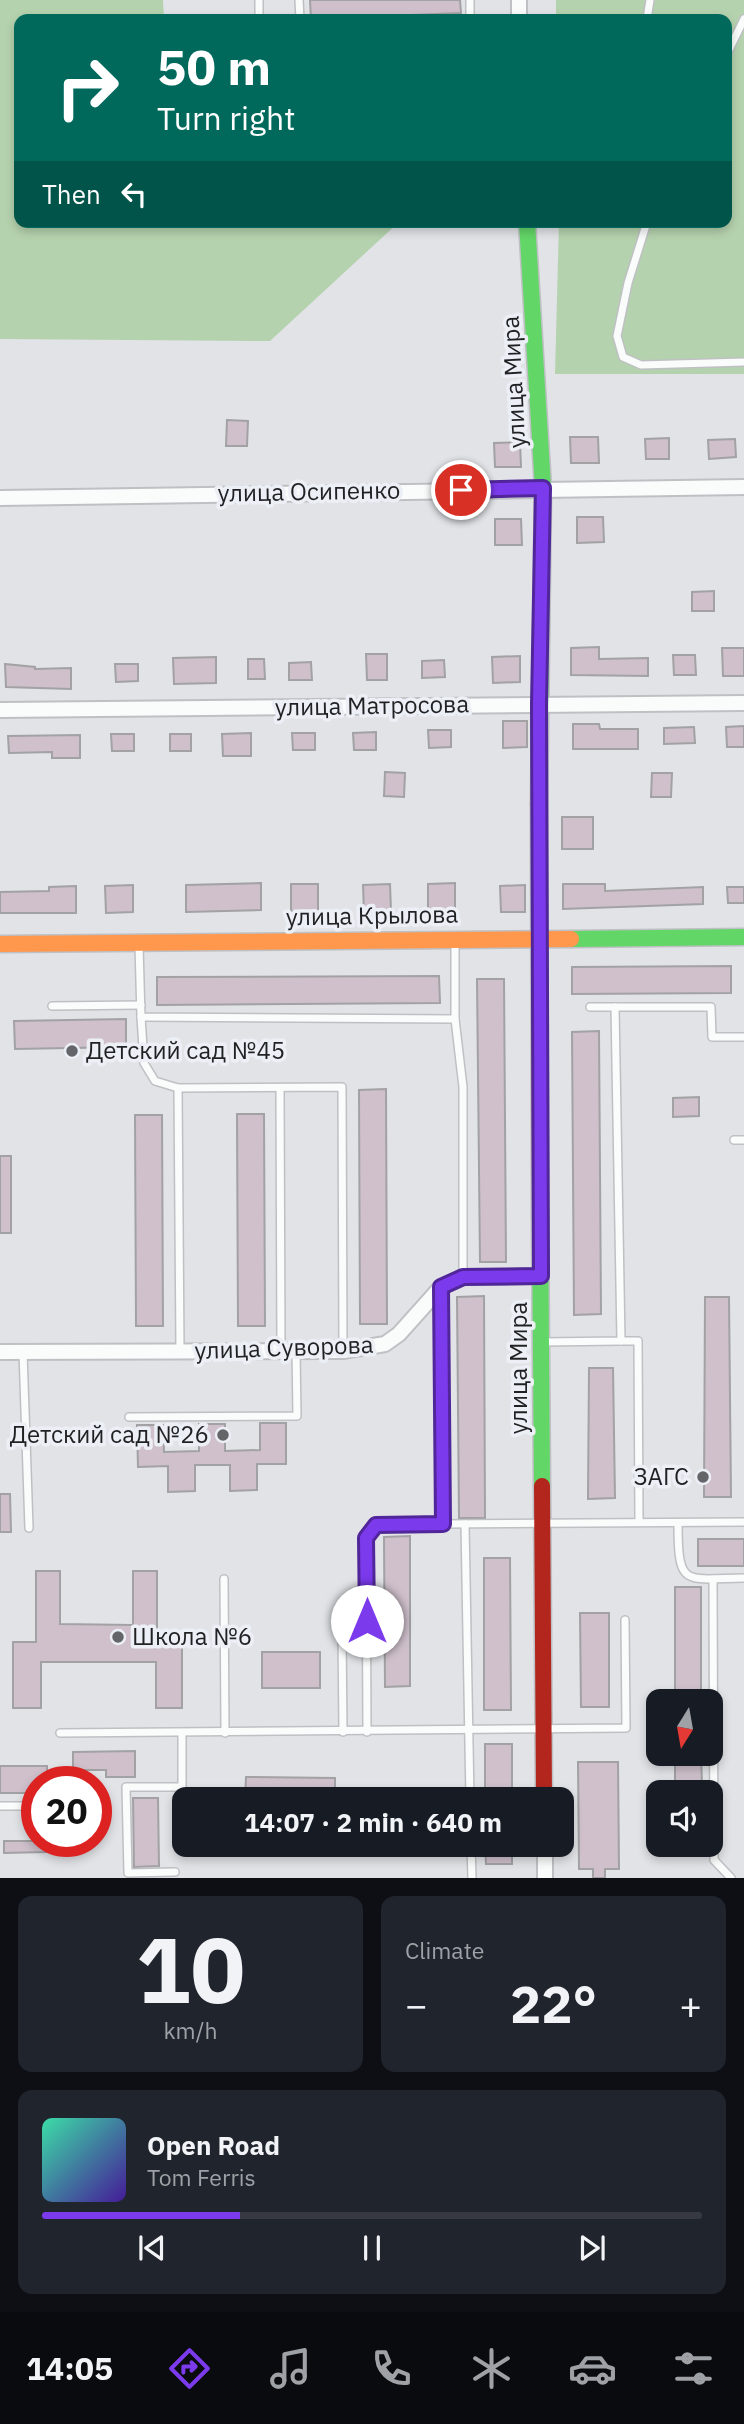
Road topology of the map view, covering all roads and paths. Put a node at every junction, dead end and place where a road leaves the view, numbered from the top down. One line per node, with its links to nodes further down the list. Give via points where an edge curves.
1 (744, 19): 2 (lane)
2 (732, 44)
3 (527, 228): 7 (street, улица Мира)
4 (643, 228): 5 (lane, via 617,336 622,357 641,365)
5 (744, 362)
6 (744, 486): 7 (street, улица Осипенко)
7 (543, 488): 8 (street, улица Осипенко); 10 (street, улица Мира)
8 (0, 498)
9 (744, 703): 10 (street, улица Матросова)
10 (539, 704): 11 (street, улица Матросова); 12 (street, улица Мира)
11 (0, 710)
12 (538, 937): 13 (street, улица Крылова); 14 (street, улица Крылова); 28 (street, улица Мира)
13 (744, 937)
14 (454, 938): 15 (street, улица Крылова); 22 (lane)
15 (139, 942): 16 (street, улица Крылова); 17 (lane)
16 (0, 944)
17 (141, 1005): 18 (lane); 21 (lane)
18 (52, 1006)
19 (590, 1007): 20 (lane)
20 (615, 1007): 23 (lane, via 711,1007 712,1037); 31 (lane)
21 (142, 1017): 22 (lane); 24 (lane, via 144,1063 155,1081)
22 (455, 1019): 29 (lane, via 463,1087)
23 (744, 1037)
24 (178, 1088): 25 (lane); 34 (lane)
25 (280, 1088): 33 (lane, via 342,1087); 35 (lane)
26 (734, 1140): 27 (lane)
27 (744, 1140)
28 (541, 1276): 29 (street, улица Суворова); 32 (street, улица Мира)
29 (463, 1277): 30 (street, улица Суворова)
30 (441, 1287): 33 (street, улица Суворова, via 386,1344); 44 (lane)
31 (621, 1341): 32 (lane); 40 (lane, via 638,1341)
32 (541, 1342): 42 (street, улица Мира)
33 (343, 1350): 36 (street, улица Суворова)
34 (180, 1351): 35 (street, улица Суворова); 38 (street, улица Суворова)
35 (281, 1351): 36 (street, улица Суворова)
36 (296, 1351): 39 (lane, via 297,1416)
37 (0, 1352): 38 (street, улица Суворова)
38 (23, 1352): 46 (lane)
39 (128, 1417)
40 (639, 1522): 42 (lane); 43 (lane)
41 (744, 1522): 43 (lane)
42 (542, 1523): 45 (lane); 52 (street, улица Мира)
43 (677, 1523): 48 (lane, via 678,1561 683,1572 696,1579)
44 (443, 1524): 45 (lane); 55 (lane, via 376,1525 366,1538)
45 (465, 1524): 53 (lane)
46 (29, 1528)
47 (224, 1578): 58 (lane)
48 (713, 1578): 49 (lane); 68 (lane, via 715,1860)
49 (744, 1578)
50 (625, 1620): 52 (lane, via 626,1728)
51 (342, 1633): 54 (lane)
52 (544, 1728): 53 (lane); 60 (street, улица Мира)
53 (469, 1731): 55 (lane); 59 (lane)
54 (343, 1732): 55 (lane); 58 (lane)
55 (368, 1732)
56 (60, 1733): 57 (lane)
57 (182, 1733): 58 (lane); 65 (lane, via 182,1787 126,1787 128,1873)
58 (225, 1733)
59 (470, 1787)
60 (544, 1787)
61 (0, 1806): 62 (lane)
62 (21, 1806)
63 (471, 1857): 66 (lane)
64 (545, 1857): 67 (street)
65 (175, 1872)
66 (472, 1878)
67 (545, 1878)
68 (731, 1878)

